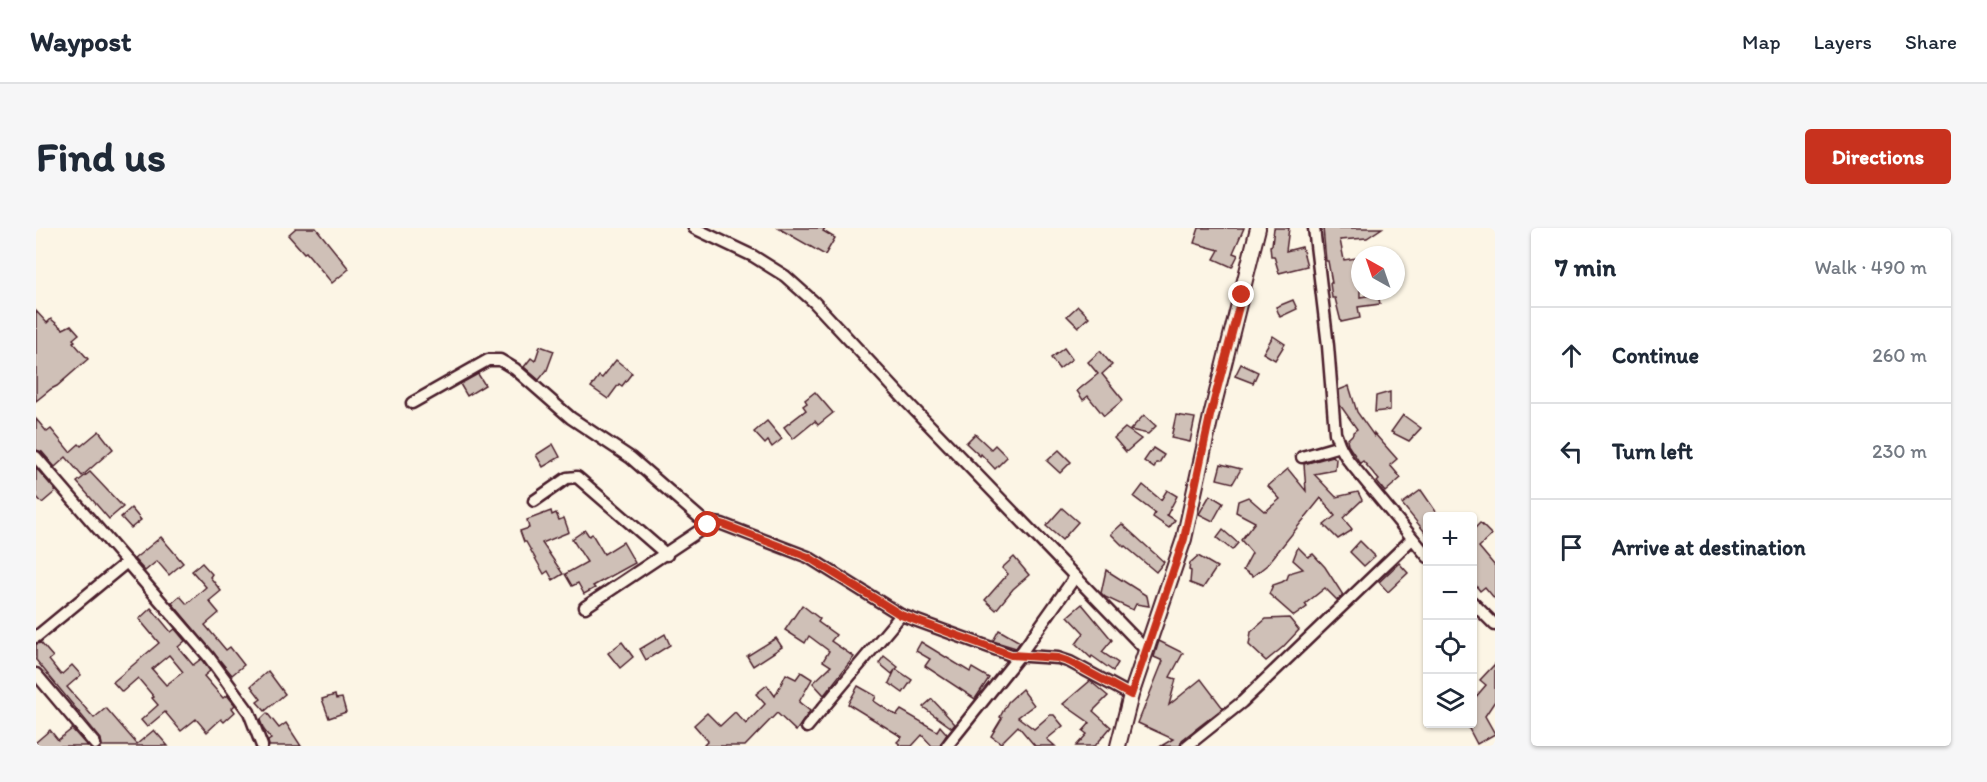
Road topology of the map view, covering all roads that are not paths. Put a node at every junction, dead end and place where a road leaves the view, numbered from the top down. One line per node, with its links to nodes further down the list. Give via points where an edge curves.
1 (694, 228): 14 (street, via 753,256 814,302)
2 (1258, 228): 20 (street, via 1210,416 1184,539)
3 (1314, 228): 5 (street, via 1335,433)
4 (412, 404): 9 (street, via 488,360 500,360 571,418 631,458)
5 (1340, 446): 7 (street); 10 (street)
6 (36, 456): 13 (street)
7 (1302, 457)
8 (534, 501): 12 (street, via 567,478 578,477)
9 (708, 525): 12 (street); 17 (street, via 722,524 808,557)
10 (1412, 539): 11 (street); 29 (street, via 1242,702)
11 (1423, 551)
12 (667, 555): 16 (street)
13 (127, 562): 19 (street); 26 (street, via 249,712)
14 (1075, 577): 20 (street); 21 (street)
15 (1477, 606): 18 (street)
16 (585, 608)
17 (901, 615): 21 (street); 24 (street)
18 (1495, 625)
19 (36, 637)
20 (1146, 650): 23 (street)
21 (1019, 656): 23 (street, via 1070,662); 27 (street)
22 (36, 674): 25 (street)
23 (1131, 695): 28 (street)
24 (807, 727)
25 (94, 744)
26 (262, 746)
27 (946, 746)
28 (1118, 746)
29 (1187, 746)

